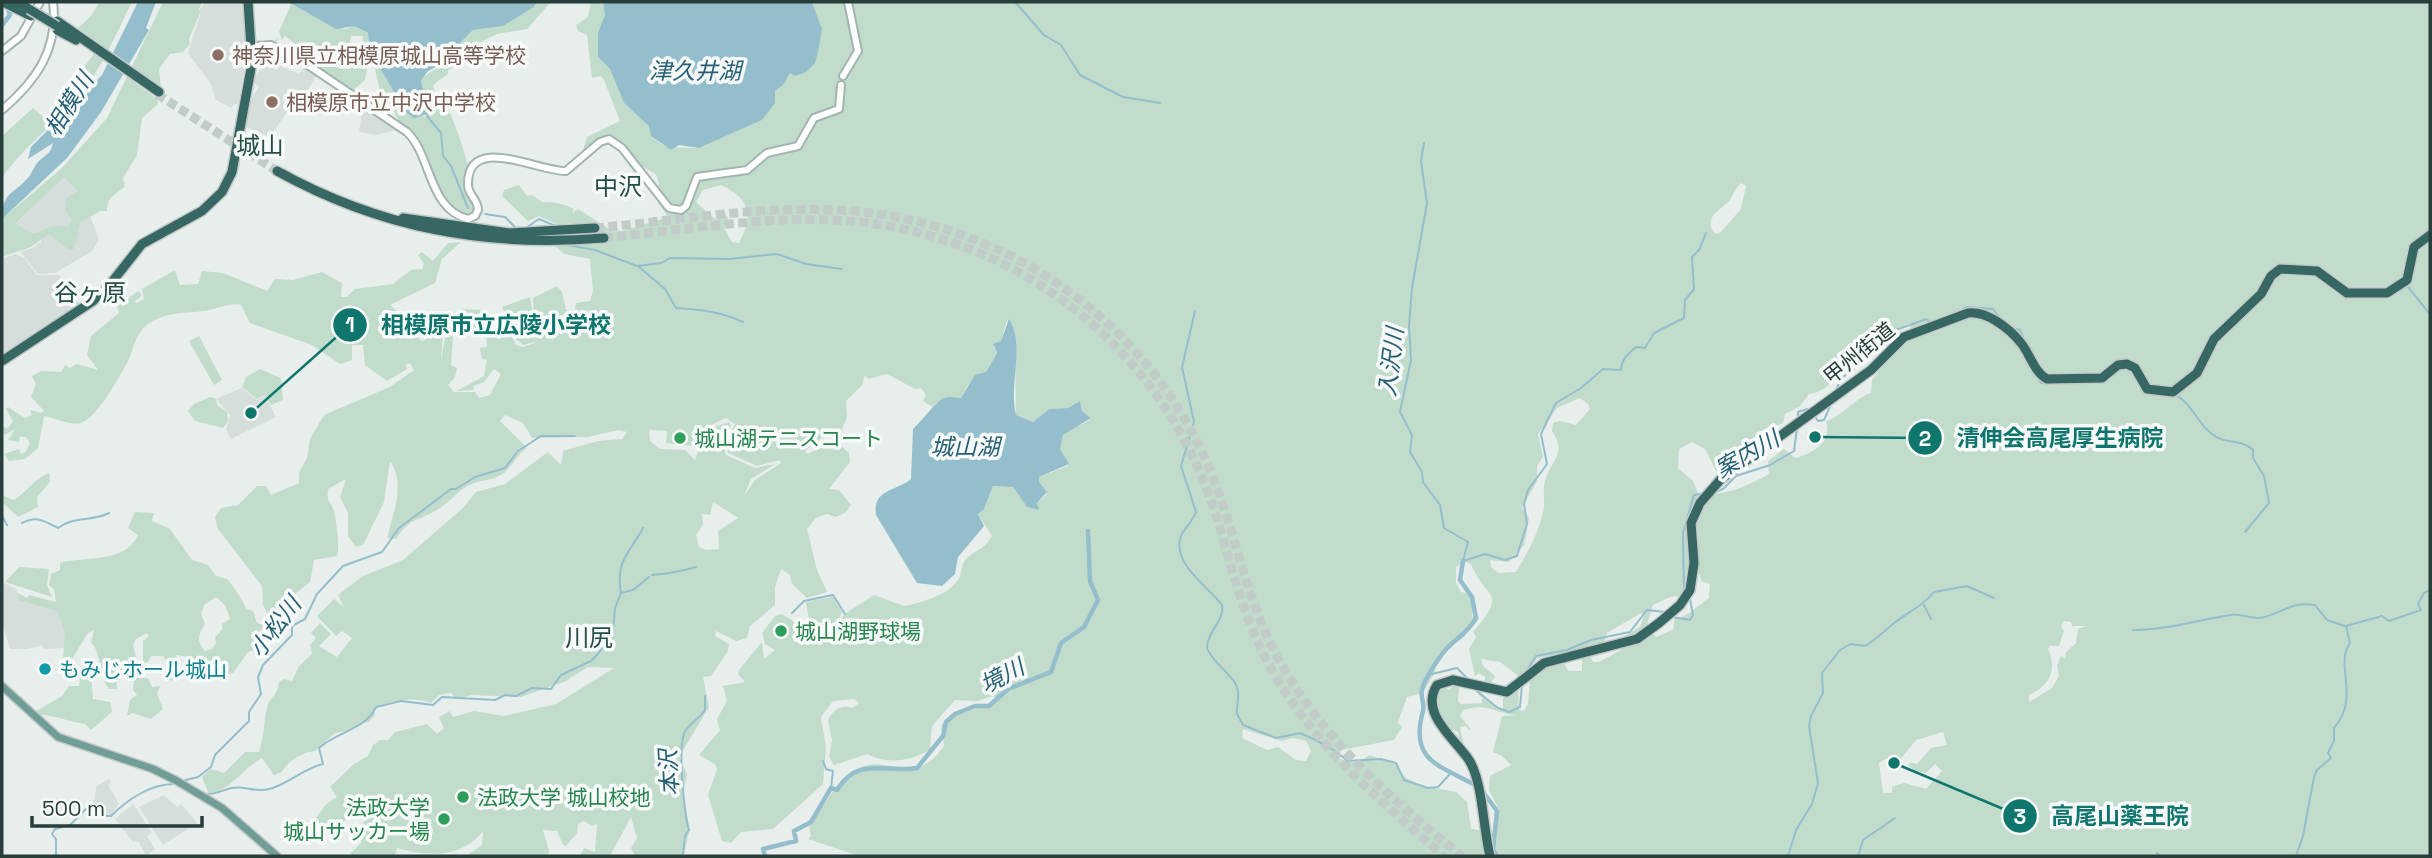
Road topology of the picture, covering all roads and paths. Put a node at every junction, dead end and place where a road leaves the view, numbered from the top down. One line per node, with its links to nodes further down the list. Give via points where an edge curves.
1 (4, 2): 7 (highway, bridge)
2 (18, 2): 7 (highway, bridge)
3 (51, 2): 13 (main road, via 51,29 43,58)
4 (248, 2): 9 (highway)
5 (848, 2): 11 (main road, via 858,51)
6 (31, 3): 7 (highway, bridge); 10 (main road, via 33,18 20,38)
7 (57, 26): 8 (highway)
8 (71, 35): 8 (highway, via 158,93 84,44)
9 (252, 46): 12 (main road, via 272,46 302,61 408,132 443,200 455,214 468,219 478,208 468,186 475,163 501,157 566,171 610,139 669,208 682,210 697,177 747,170 767,153 798,146 814,118 839,109); 18 (highway, via 234,164 222,192 202,211 142,244 93,302)
10 (2, 51)
11 (844, 76)
12 (841, 85)
13 (2, 108)
14 (595, 228): 15 (highway)
15 (560, 235): 15 (highway, via 472,237 414,227 338,202 278,169 397,216 450,227); 17 (highway, via 581,240)
16 (2430, 235): 20 (highway, 甲州街道, via 2414,247 2407,280 2389,293 2345,292 2320,272 2291,267 2274,273 2223,329 2197,373 2172,393 2147,389 2136,368 2120,365 2102,378 2050,380 2041,376 2022,344 1990,317 1968,313 1904,337 1871,370 1731,470 1707,495 1691,523 1694,563 1687,595 1670,615 1637,639 1544,663 1522,683 1501,693 1449,680 1433,691 1432,706 1439,721 1470,762)
17 (604, 238)
18 (4, 359)
19 (2, 686): 21 (main road, via 62,739 153,769 179,783 222,808)
20 (1491, 852)
21 (277, 856)

